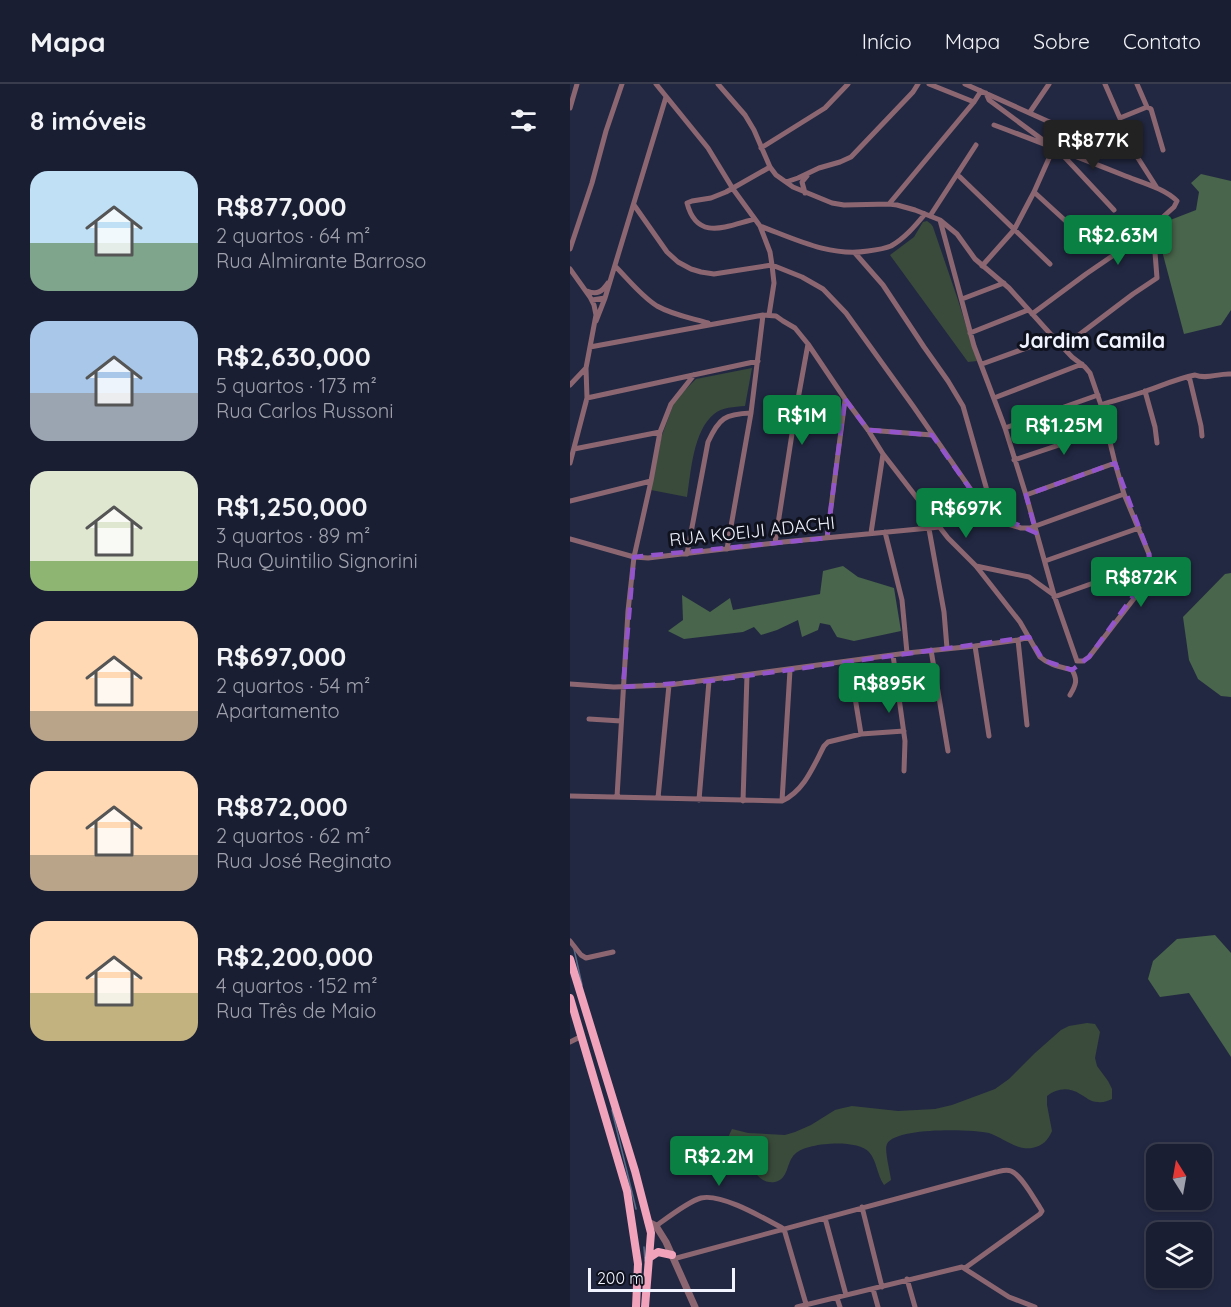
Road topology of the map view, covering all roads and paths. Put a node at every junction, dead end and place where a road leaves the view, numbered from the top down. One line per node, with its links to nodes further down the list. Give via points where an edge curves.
1 (577, 84): 16 (street)
2 (622, 84): 43 (street)
3 (656, 84): 13 (street)
4 (718, 84): 22 (street, via 745,115)
5 (848, 84): 22 (street, via 825,108)
6 (918, 84): 26 (street, via 851,157)
7 (929, 84): 14 (street)
8 (965, 84): 12 (street)
9 (1049, 84): 17 (street)
10 (1105, 84): 18 (street)
11 (1137, 84): 15 (street)
12 (983, 92): 14 (street); 17 (street); 21 (street)
13 (666, 97): 29 (street, via 708,148); 34 (street)
14 (974, 102): 33 (street)
15 (1147, 107): 18 (street); 23 (street, via 1151,109)
16 (570, 108)
17 (1030, 112): 24 (street, via 1123,155)
18 (1120, 118): 24 (street)
19 (994, 124): 21 (street)
20 (976, 145): 36 (street)
21 (1053, 147): 30 (street); 31 (street); 35 (street)
22 (761, 148): 25 (street)
23 (1163, 150)
24 (1136, 155): 30 (street)
25 (770, 167): 28 (street); 29 (street)
26 (808, 175): 28 (street); 32 (street, via 802,182)
27 (960, 177): 41 (street)
28 (785, 182): 32 (street)
29 (733, 189): 37 (street); 37 (street, via 689,201 687,205 695,221 713,229)
30 (1158, 189): 40 (street, via 1177,201)
31 (1034, 192): 41 (street); 42 (street)
32 (805, 193): 33 (street, via 844,205)
33 (889, 204): 36 (street)
34 (634, 205): 46 (street, via 667,252 691,269 714,274); 47 (street)
35 (1114, 210)
36 (927, 215): 38 (street); 44 (street, via 888,247)
37 (754, 219): 39 (street)
38 (939, 220): 48 (street, via 957,234); 54 (street)
39 (760, 226): 44 (street, via 818,247); 46 (street)
40 (1153, 227): 56 (street); 66 (street, via 1157,278)
41 (1014, 230): 45 (street); 48 (street)
42 (1081, 235)
43 (570, 249)
44 (855, 253): 98 (street, via 883,285 963,406)
45 (1050, 264)
46 (772, 265): 58 (street, via 774,283); 86 (street, via 815,284 846,313)
47 (615, 266): 50 (street); 57 (street, via 648,299)
48 (982, 266): 51 (street)
49 (570, 269): 52 (street)
50 (611, 279): 52 (street, via 599,293); 53 (street)
51 (1004, 283): 54 (street); 56 (street)
52 (587, 291): 55 (street)
53 (605, 298): 55 (street); 60 (street)
54 (962, 299): 62 (street)
55 (592, 300): 60 (street, via 596,312)
56 (1030, 312): 62 (street); 63 (street)
57 (677, 314): 59 (street); 61 (street)
58 (766, 315): 59 (street); 64 (street, via 776,316 795,328); 67 (street)
59 (711, 324): 61 (street)
60 (594, 326): 65 (street)
61 (682, 330): 65 (street)
62 (970, 333): 68 (street)
63 (1053, 338): 66 (street); 68 (street)
64 (808, 345): 79 (street); 107 (street)
65 (590, 347): 70 (street)
66 (1063, 347): 69 (street)
67 (758, 361): 72 (street); 81 (street)
68 (982, 364): 78 (street)
69 (1082, 364): 76 (street); 78 (street)
70 (586, 368): 74 (street); 77 (street)
71 (1231, 374): 73 (street)
72 (694, 375): 77 (street); 85 (street, via 671,404)
73 (1188, 378): 75 (street); 87 (street)
74 (570, 385)
75 (1145, 391): 80 (street); 88 (street)
76 (1098, 395): 80 (street); 82 (street)
77 (587, 398): 89 (street)
78 (994, 398): 82 (street)
79 (845, 399): 84 (street); 105 (street)
80 (1101, 405): 83 (street)
81 (751, 413): 108 (street); 109 (street, via 729,415 717,425 708,442)
82 (1005, 428): 91 (street)
83 (1107, 429): 91 (street); 92 (street)
84 (868, 430): 86 (street); 90 (street)
85 (660, 432): 89 (street); 94 (street)
86 (932, 435): 98 (street, via 984,509)
87 (1202, 436)
88 (1157, 443)
89 (574, 449): 93 (street)
90 (883, 454): 99 (street); 104 (street)
91 (1014, 460): 96 (street)
92 (1115, 463): 95 (street); 96 (street)
93 (570, 464)
94 (651, 482): 97 (street); 110 (street)
95 (1124, 494): 100 (street); 101 (street)
96 (1026, 495): 100 (street)
97 (570, 501)
98 (994, 514): 100 (street, via 1008,524)
99 (940, 527): 102 (street, RUA KOEIJI ADACHI); 113 (street)
100 (1035, 527): 111 (street)
101 (1139, 528): 111 (street); 112 (street)
102 (929, 529): 103 (street, RUA KOEIJI ADACHI); 118 (street)
103 (885, 532): 104 (street, RUA KOEIJI ADACHI); 120 (street, via 903,600)
104 (871, 533): 105 (street, RUA KOEIJI ADACHI)
105 (827, 538): 107 (street, RUA KOEIJI ADACHI)
106 (570, 539): 110 (street, RUA KOEIJI ADACHI)
107 (775, 543): 108 (street, RUA KOEIJI ADACHI)
108 (727, 549): 109 (street, RUA KOEIJI ADACHI)
109 (687, 554): 110 (street, RUA KOEIJI ADACHI)
110 (634, 557): 130 (street)
111 (1045, 561): 114 (street)
112 (1150, 563): 114 (street); 123 (street, via 1146,583 1089,657)
113 (975, 566): 114 (street, via 1029,577); 115 (street)
114 (1054, 596): 123 (street)
115 (1029, 637): 116 (street); 125 (street, via 1043,660)
116 (1018, 640): 117 (street); 134 (street)
117 (975, 646): 118 (street); 137 (street)
118 (947, 648): 119 (street)
119 (931, 650): 120 (street); 138 (street)
120 (907, 653): 121 (street)
121 (893, 655): 122 (street); 135 (street)
122 (849, 661): 124 (street); 136 (street)
123 (1077, 662): 125 (street)
124 (790, 670): 126 (street); 145 (street)
125 (1072, 670): 131 (street, via 1076,682)
126 (747, 675): 127 (street); 144 (street)
127 (709, 681): 129 (street); 143 (street)
128 (570, 684): 130 (street)
129 (669, 686): 130 (street); 142 (street)
130 (623, 687): 133 (street)
131 (1070, 695)
132 (590, 719): 133 (street)
133 (621, 721): 141 (street)
134 (1027, 724)
135 (903, 731): 136 (street); 139 (street)
136 (861, 734): 145 (street, via 828,742 807,779)
137 (989, 736)
138 (948, 752)
139 (904, 771)
140 (570, 796): 141 (street)
141 (617, 797): 142 (street)
142 (658, 798): 143 (street)
143 (699, 800): 144 (street)
144 (743, 801): 145 (street)
145 (782, 801)
146 (570, 941): 147 (street, via 586,958)
147 (613, 952)
148 (570, 959): 155 (main road)
149 (570, 998): 151 (main road)
150 (570, 1008): 151 (street)
151 (578, 1024): 152 (main road)
152 (582, 1036): 153 (street); 154 (main road)
153 (570, 1042)
154 (601, 1105): 155 (main road, via 612,1125 616,1127); 158 (main road)
155 (620, 1122): 159 (main road)
156 (862, 1208): 157 (street); 166 (street, via 996,1172 1014,1172 1042,1211); 168 (street)
157 (825, 1218): 160 (street); 170 (street)
158 (633, 1224): 159 (main road, via 640,1219); 161 (main road)
159 (652, 1224): 160 (street, via 693,1201 709,1198 732,1203); 162 (main road); 163 (street)
160 (784, 1229): 164 (street); 172 (street)
161 (634, 1236): 162 (main road); 173 (main road, via 639,1264)
162 (651, 1240): 163 (street); 165 (main road)
163 (666, 1242): 164 (street)
164 (673, 1257): 165 (main road, via 658,1252); 175 (street)
165 (649, 1258): 174 (main road)
166 (965, 1268): 167 (street); 180 (street, via 1010,1297)
167 (907, 1279): 168 (street); 179 (street)
168 (882, 1287): 169 (street)
169 (873, 1289): 170 (street); 178 (street)
170 (846, 1295): 171 (street)
171 (837, 1298): 172 (street); 177 (street)
172 (806, 1304): 176 (street)
173 (636, 1307)
174 (645, 1307)
175 (695, 1307)
176 (797, 1307)
177 (840, 1307)
178 (878, 1307)
179 (915, 1307)
180 (1035, 1307)

